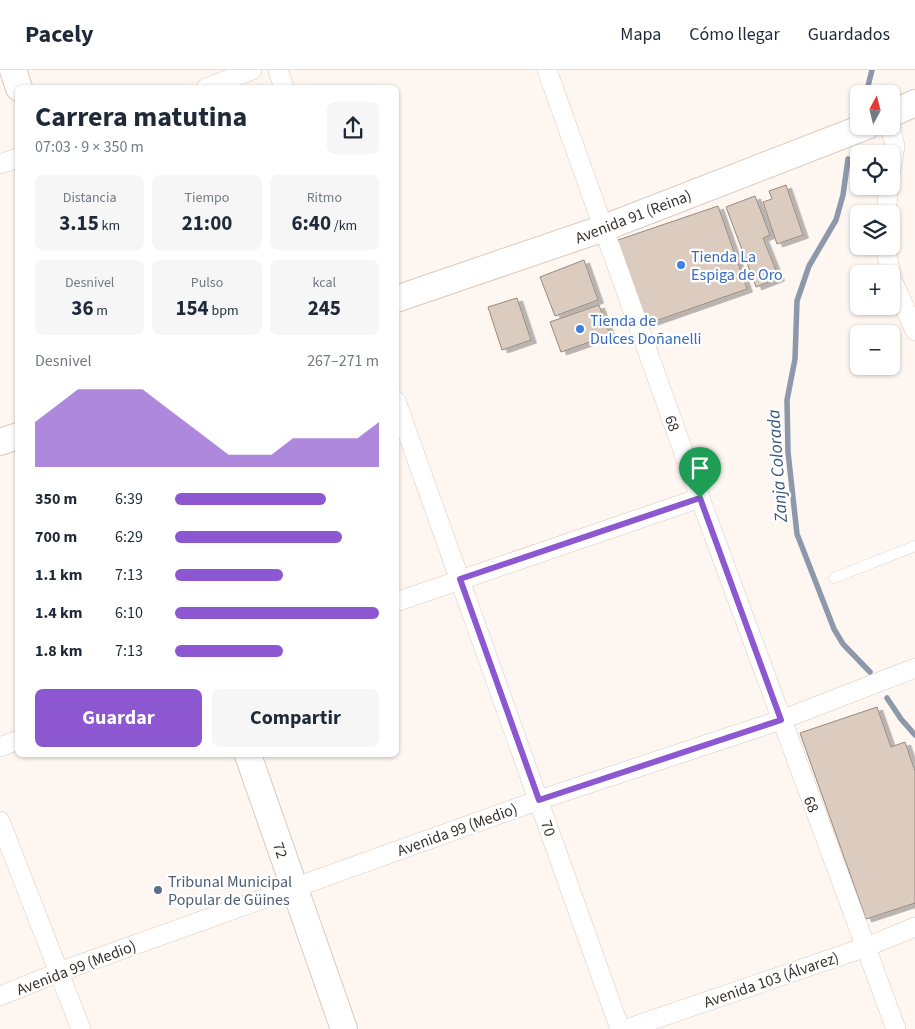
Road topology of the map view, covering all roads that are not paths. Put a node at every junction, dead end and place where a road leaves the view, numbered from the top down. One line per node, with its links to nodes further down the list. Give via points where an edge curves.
1 (13, 70): 5 (main road)
2 (252, 70): 6 (street)
3 (278, 70): 7 (street)
4 (548, 70): 13 (street, 68)
5 (18, 85)
6 (214, 85)
7 (283, 85)
8 (915, 103): 9 (main road)
9 (900, 110)
10 (850, 133): 13 (main road, Avenida 91 (Reina))
11 (15, 159): 12 (street)
12 (0, 164)
13 (604, 228): 15 (main road, Avenida 91 (Reina)); 20 (street, 68)
14 (900, 296): 16 (street)
15 (399, 298)
16 (915, 331)
17 (399, 409): 23 (street, 70)
18 (15, 437): 19 (main road)
19 (0, 442)
20 (700, 498): 23 (street); 26 (street, 68)
21 (915, 546): 22 (lane)
22 (834, 578)
23 (460, 579): 24 (street); 30 (street, 70)
24 (399, 601)
25 (915, 668): 26 (street, Avenida 99 (Medio))
26 (781, 720): 30 (street, Avenida 99 (Medio)); 34 (street, 68)
27 (15, 741): 28 (street)
28 (0, 747)
29 (249, 757): 32 (main road, 72)
30 (539, 800): 32 (street, Avenida 99 (Medio)); 39 (street, 70)
31 (0, 821): 35 (street)
32 (294, 888): 35 (street, Avenida 99 (Medio)); 38 (main road, 72)
33 (915, 927): 34 (street, Avenida 103 (Álvarez))
34 (866, 947): 40 (street, Avenida 103 (Álvarez)); 41 (street, 68)
35 (59, 972): 36 (street, Avenida 99 (Medio)); 37 (street)
36 (0, 996)
37 (81, 1029)
38 (344, 1029)
39 (620, 1029)
40 (626, 1029)
41 (896, 1029)

